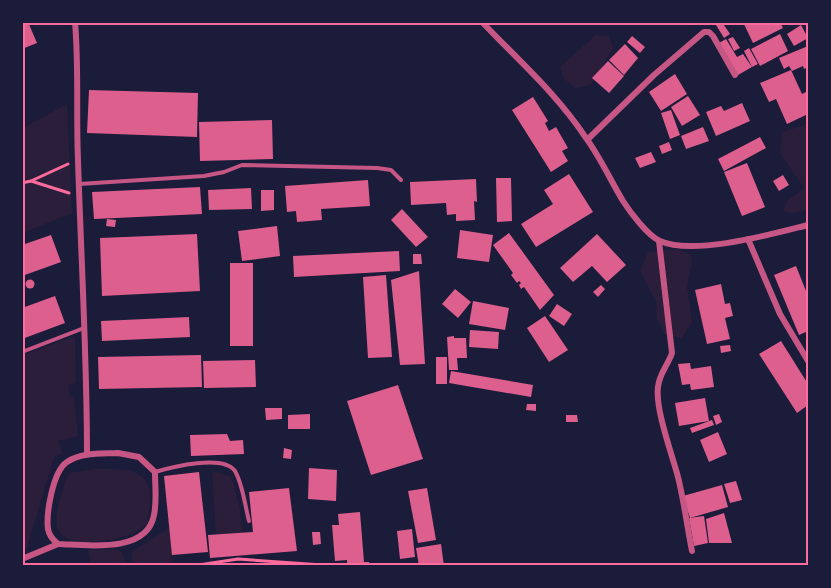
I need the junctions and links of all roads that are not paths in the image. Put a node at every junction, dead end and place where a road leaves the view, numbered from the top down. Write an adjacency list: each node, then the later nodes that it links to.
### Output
1 (75, 22): 6 (street)
2 (482, 22): 4 (street)
3 (735, 75): 4 (street)
4 (588, 139): 9 (street)
5 (401, 180): 6 (lane)
6 (79, 184): 10 (street)
7 (808, 225): 8 (street)
8 (748, 239): 9 (street); 12 (street)
9 (659, 241): 17 (street)
10 (85, 328): 11 (lane); 13 (street)
11 (22, 352)
12 (808, 362)
13 (87, 454): 14 (street); 16 (street)
14 (155, 472): 15 (lane); 16 (street)
15 (249, 521)
16 (58, 544): 18 (street)
17 (692, 551)
18 (22, 559)

